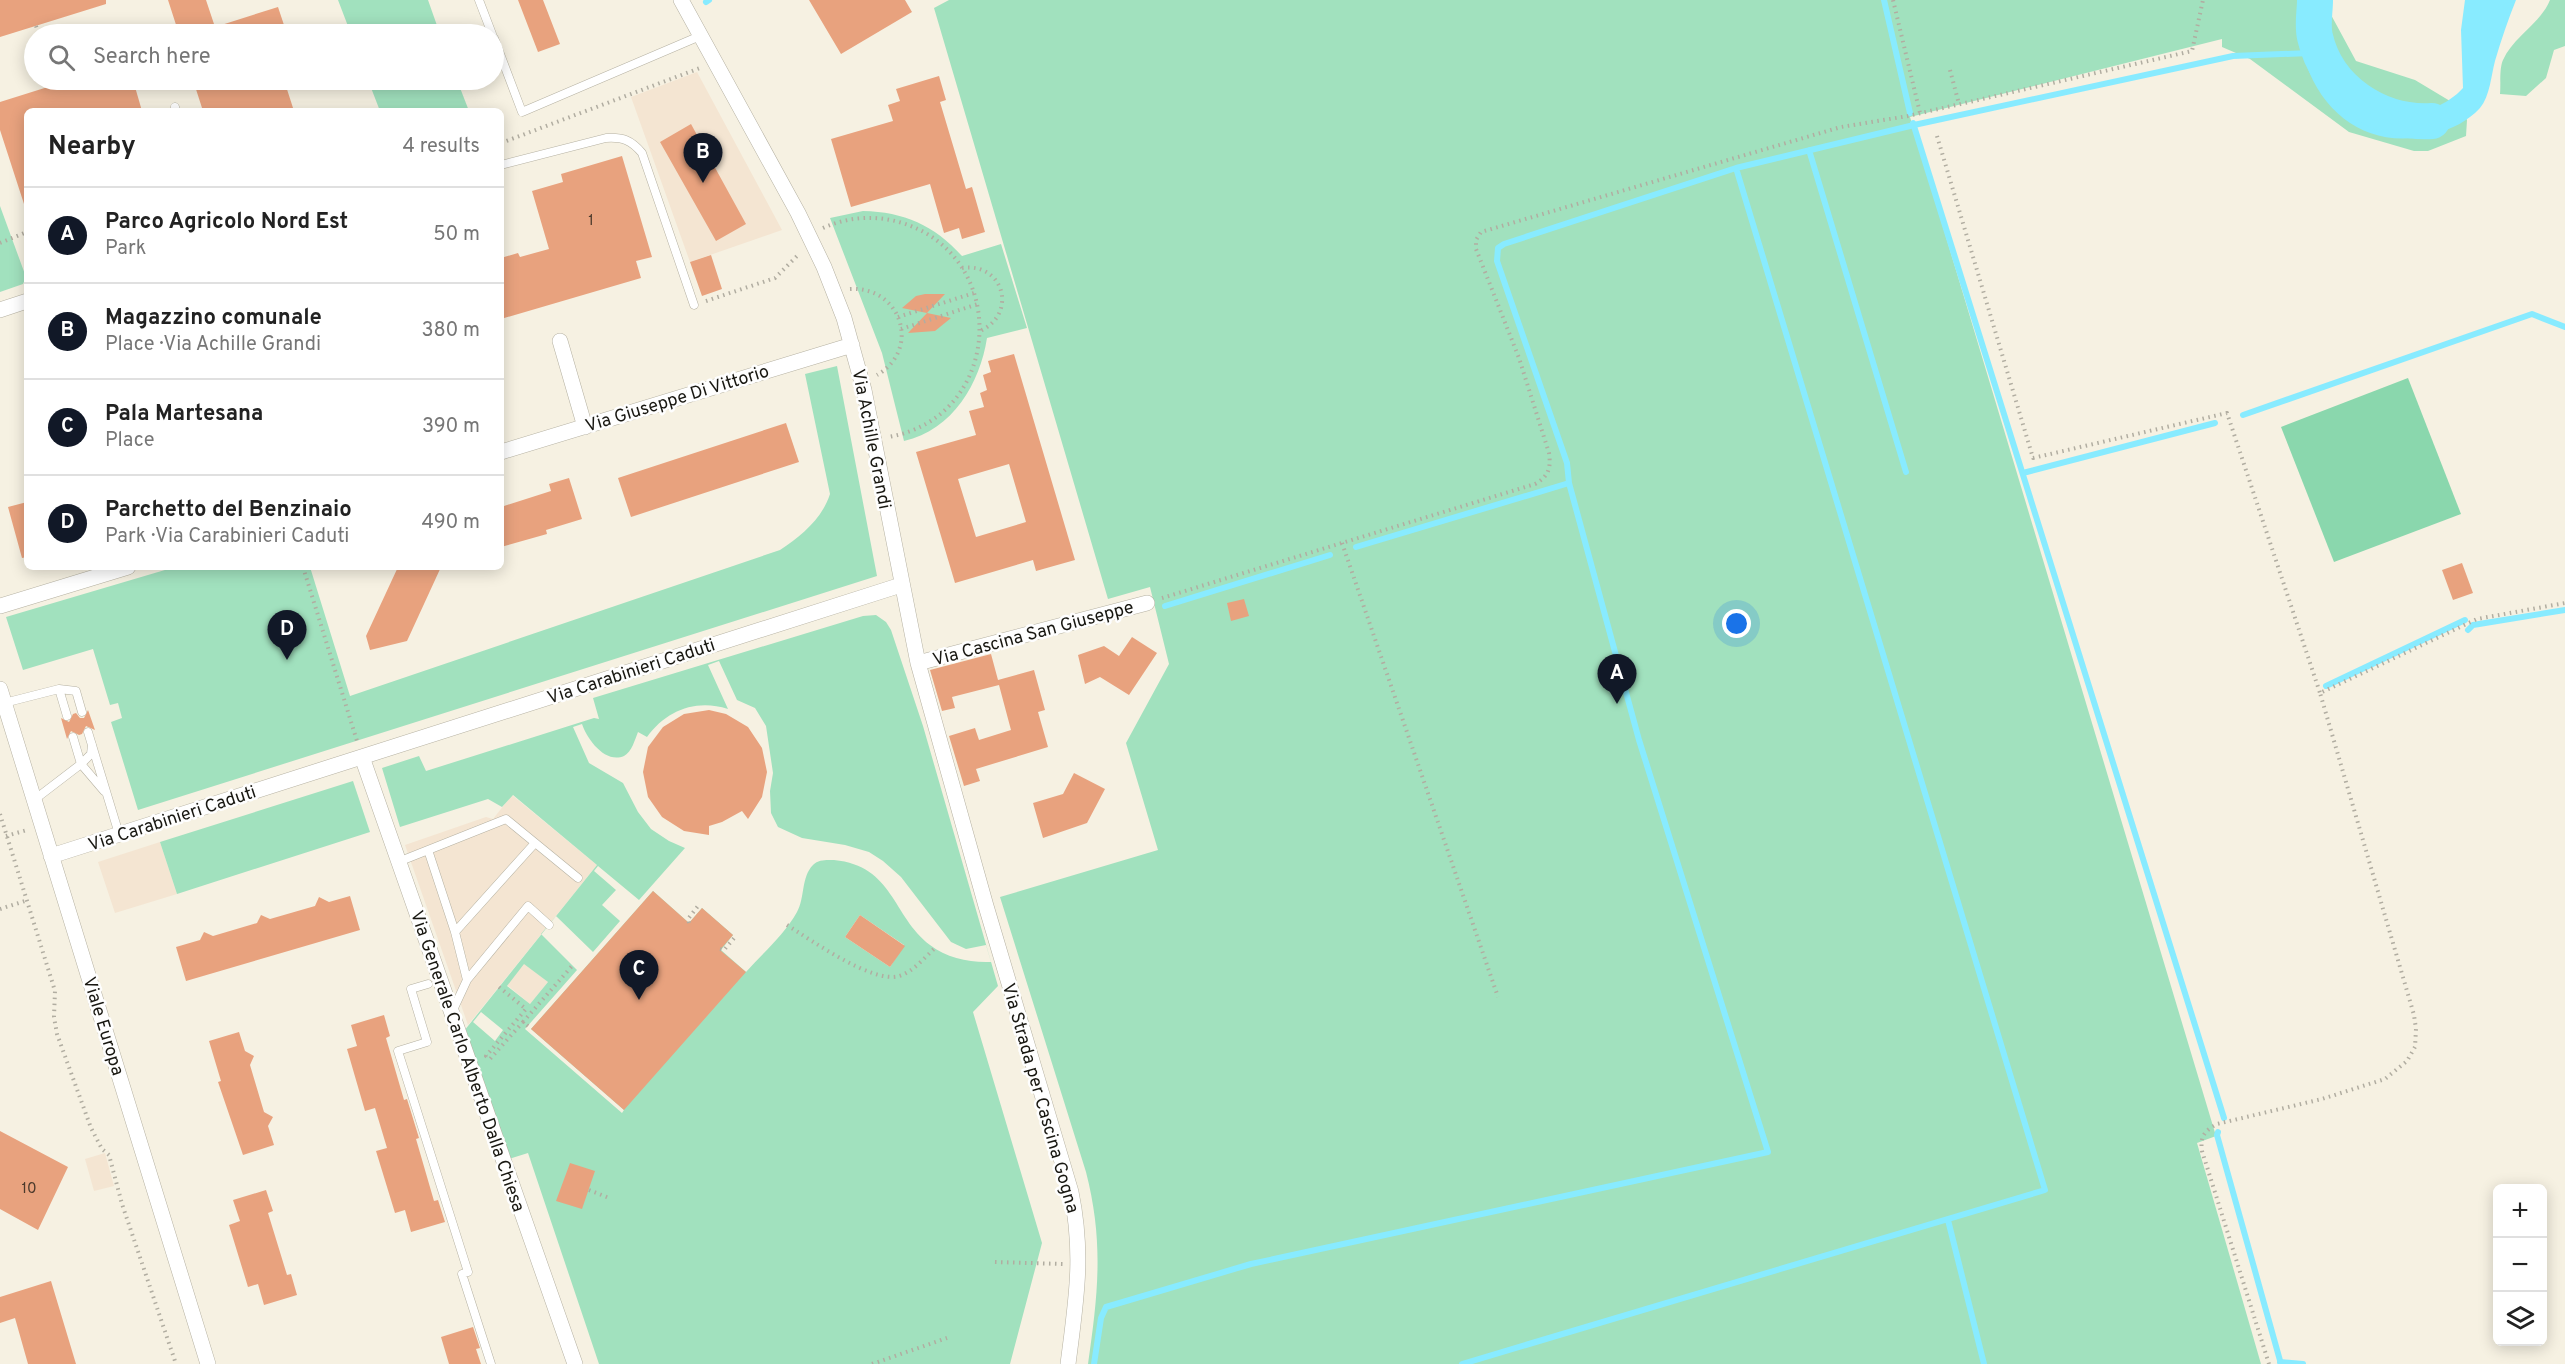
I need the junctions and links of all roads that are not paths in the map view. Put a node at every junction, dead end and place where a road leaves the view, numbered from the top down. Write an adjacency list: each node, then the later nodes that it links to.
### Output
1 (479, 0): 3 (lane)
2 (681, 0): 4 (street, Via Achille Grandi)
3 (488, 24)
4 (700, 36): 5 (lane); 11 (street, Via Achille Grandi)
5 (504, 65)
6 (504, 164): 8 (lane)
7 (24, 302): 9 (street)
8 (694, 305)
9 (0, 310)
10 (560, 341): 12 (street)
11 (852, 345): 12 (street, Via Giuseppe Di Vittorio); 15 (street, Via Achille Grandi)
12 (585, 427): 13 (street, Via Giuseppe Di Vittorio)
13 (504, 451)
14 (118, 570): 17 (street)
15 (901, 585): 18 (street, Via Achille Grandi); 26 (street, Via Carabinieri Caduti)
16 (1147, 603): 18 (street, Via Cascina San Giuseppe)
17 (0, 606)
18 (918, 663): 36 (street, Via Achille Grandi)
19 (59, 688): 20 (lane); 21 (lane); 22 (lane)
20 (2, 696): 29 (street, Viale Europa)
21 (82, 712)
22 (67, 716)
23 (88, 732): 25 (lane)
24 (73, 737): 27 (lane)
25 (92, 745): 27 (lane); 28 (lane)
26 (362, 757): 30 (street, Via Carabinieri Caduti); 34 (street, Via Generale Carlo Alberto Dalla Chiesa)
27 (81, 764): 28 (lane); 29 (lane)
28 (107, 794): 30 (lane)
29 (34, 800): 33 (street, Viale Europa)
30 (119, 834): 33 (street, Via Carabinieri Caduti)
31 (535, 843): 32 (lane); 35 (lane); 38 (lane)
32 (428, 850): 34 (lane); 38 (lane)
33 (51, 856): 42 (street, Viale Europa)
34 (398, 862): 41 (street, Via Generale Carlo Alberto Dalla Chiesa)
35 (578, 878)
36 (986, 906): 45 (street, Via Strada per Cascina Gogna)
37 (549, 925): 39 (lane)
38 (455, 932): 39 (lane)
39 (467, 980): 41 (lane)
40 (428, 984): 43 (lane)
41 (452, 1013): 44 (street, Via Generale Carlo Alberto Dalla Chiesa)
42 (208, 1364)
43 (491, 1364)
44 (575, 1364)
45 (1068, 1364)

